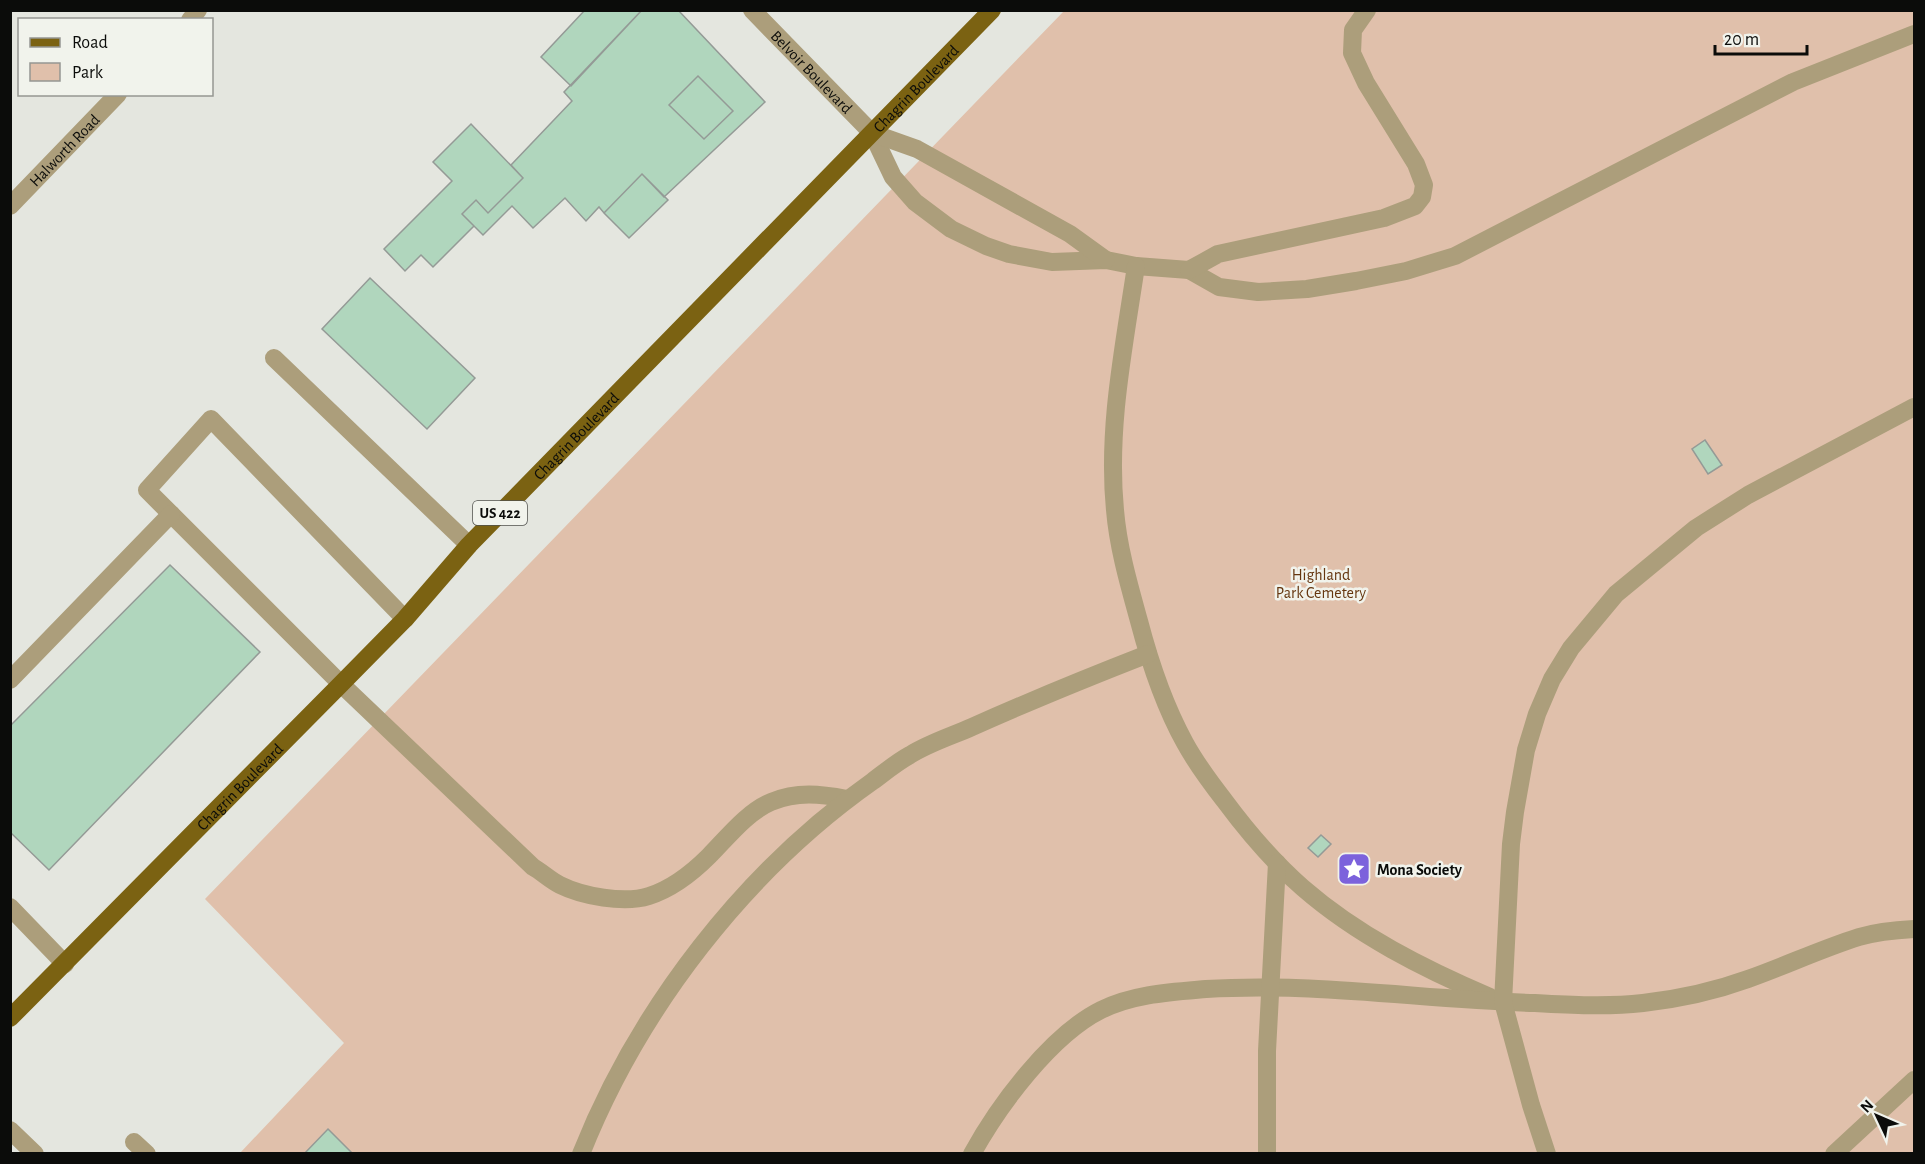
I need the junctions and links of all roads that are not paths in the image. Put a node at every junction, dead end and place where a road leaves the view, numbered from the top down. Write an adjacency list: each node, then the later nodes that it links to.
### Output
1 (752, 10): 6 (street, Belvoir Boulevard)
2 (992, 10): 6 (main road, Chagrin Boulevard / US 422)
3 (1367, 10): 10 (street)
4 (1914, 34): 10 (street)
5 (115, 96): 7 (street, Halworth Road)
6 (872, 133): 8 (street); 8 (street); 14 (main road, Chagrin Boulevard / US 422)
7 (10, 206)
8 (1106, 260): 9 (street)
9 (1136, 266): 10 (street); 16 (street)
10 (1189, 270)
11 (274, 358): 14 (street)
12 (1914, 407): 25 (street)
13 (171, 514): 15 (street); 17 (street); 18 (street)
14 (469, 544): 15 (main road, Chagrin Boulevard / US 422)
15 (405, 619): 18 (main road, Chagrin Boulevard / US 422)
16 (1148, 654): 19 (street); 20 (street)
17 (10, 680)
18 (341, 684): 19 (street); 23 (main road, Chagrin Boulevard / US 422)
19 (847, 799): 30 (street)
20 (1277, 863): 24 (street); 25 (street)
21 (10, 907): 23 (street)
22 (1914, 929): 25 (street)
23 (65, 964): 26 (main road, Chagrin Boulevard / US 422)
24 (1271, 986): 25 (street); 31 (street); 32 (street)
25 (1503, 1002): 33 (street)
26 (10, 1018)
27 (1914, 1080): 34 (street)
28 (10, 1130): 29 (street)
29 (35, 1154)
30 (581, 1154)
31 (972, 1154)
32 (1267, 1154)
33 (1547, 1154)
34 (1834, 1154)

